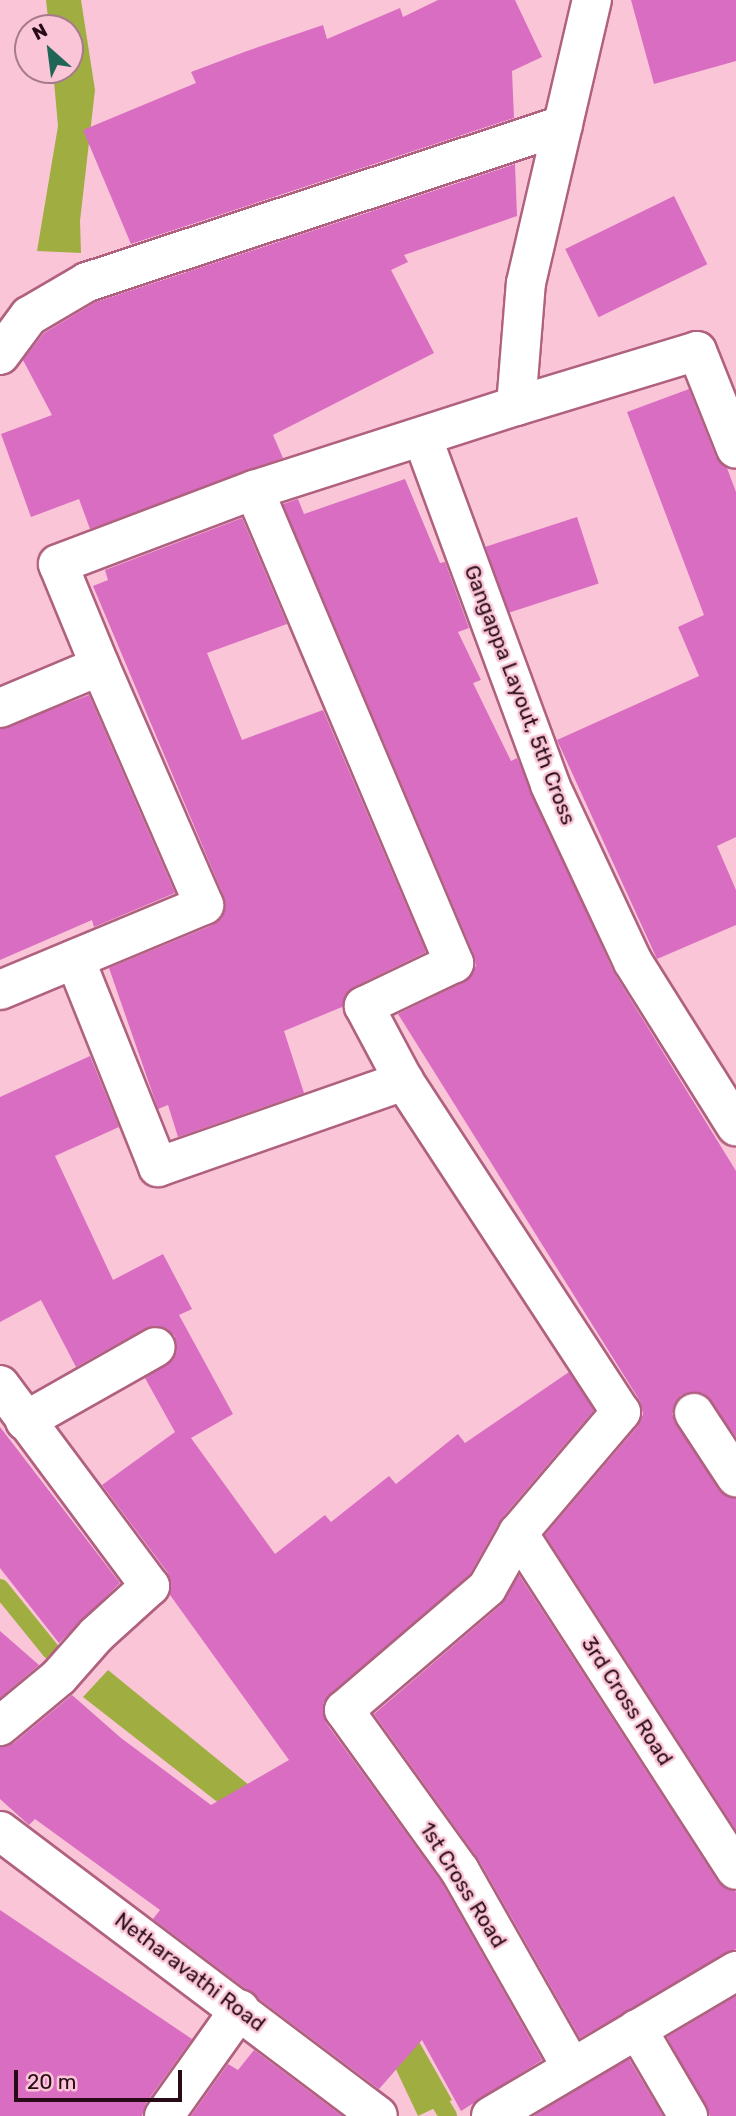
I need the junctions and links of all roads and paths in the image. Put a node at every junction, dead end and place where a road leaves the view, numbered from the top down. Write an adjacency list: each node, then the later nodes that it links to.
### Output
1 (592, 0): 2 (street)
2 (563, 125): 3 (street); 4 (street)
3 (0, 355)
4 (516, 406): 5 (street); 6 (street)
5 (423, 439): 7 (street); 13 (street, Gangappa Layout, 5th Cross)
6 (736, 449)
7 (254, 490): 8 (street); 12 (street)
8 (100, 666): 9 (street); 10 (street)
9 (0, 708)
10 (75, 959): 11 (street); 12 (street)
11 (0, 990)
12 (404, 1081): 19 (street)
13 (736, 1126)
14 (156, 1347): 17 (street)
15 (0, 1385): 17 (street)
16 (694, 1413): 18 (street)
17 (25, 1420): 20 (street)
18 (736, 1477)
19 (518, 1533): 22 (street, 3rd Cross Road); 26 (street, 1st Cross Road)
20 (0, 1726)
21 (0, 1831): 24 (street, Netharavathi Road)
22 (736, 1870)
23 (736, 1970): 25 (street)
24 (240, 2009): 27 (street); 28 (street, Netharavathi Road)
25 (637, 2029): 26 (street); 30 (street)
26 (571, 2066): 29 (street)
27 (164, 2116)
28 (378, 2116)
29 (491, 2116)
30 (688, 2116)

